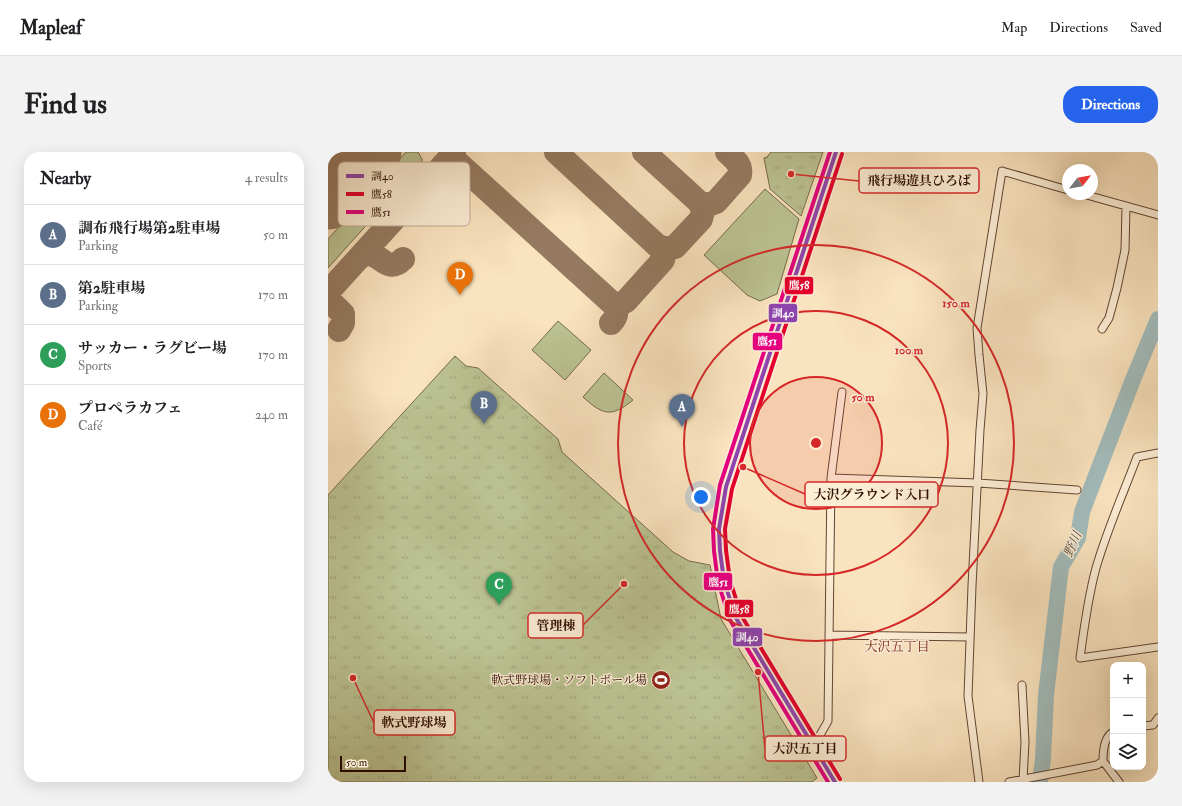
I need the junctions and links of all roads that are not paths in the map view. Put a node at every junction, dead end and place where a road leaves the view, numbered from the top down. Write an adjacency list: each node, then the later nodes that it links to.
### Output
1 (836, 152): 19 (street)
2 (1062, 188): 10 (street)
3 (1098, 198): 4 (street)
4 (1126, 206): 5 (street); 6 (street)
5 (1158, 215)
6 (1102, 329)
7 (842, 392): 9 (street)
8 (1158, 453): 14 (street)
9 (832, 478): 10 (street); 12 (street)
10 (978, 483): 11 (street); 13 (street)
11 (1077, 490)
12 (829, 635): 13 (street); 19 (street)
13 (970, 637): 23 (street)
14 (1158, 647)
15 (1022, 684): 21 (street)
16 (1158, 718): 17 (street)
17 (1155, 725)
18 (1110, 733): 20 (street)
19 (811, 743): 22 (street)
20 (1103, 761): 21 (street); 25 (street)
21 (1023, 780): 24 (street)
22 (835, 782)
23 (979, 782)
24 (1009, 782)
25 (1119, 782)

